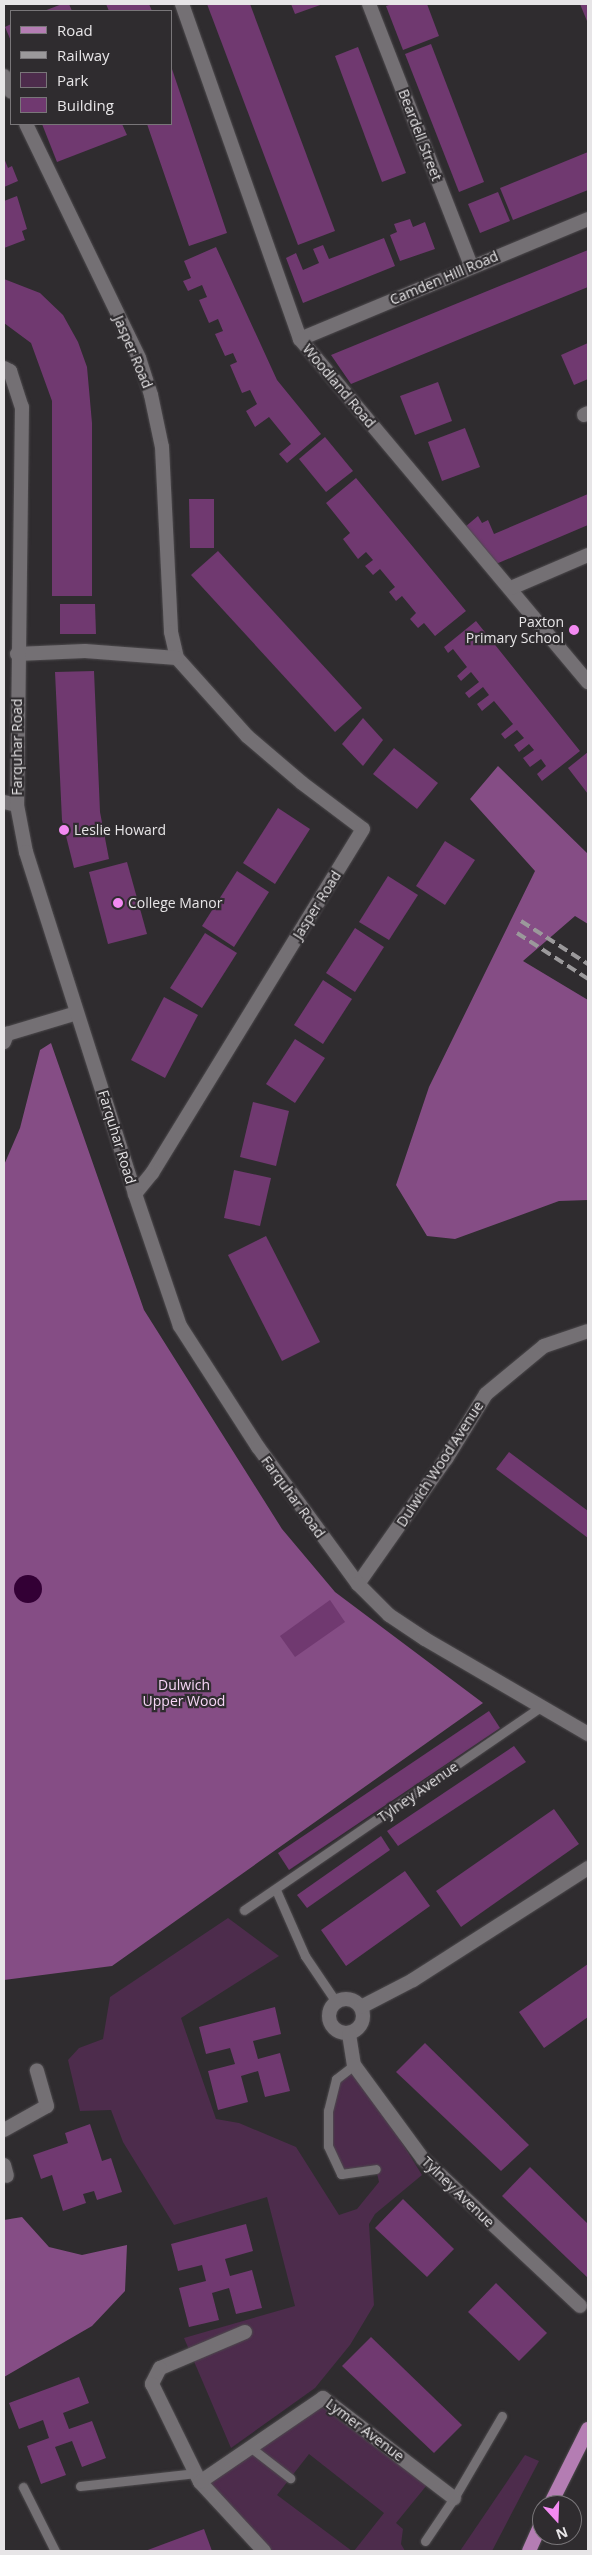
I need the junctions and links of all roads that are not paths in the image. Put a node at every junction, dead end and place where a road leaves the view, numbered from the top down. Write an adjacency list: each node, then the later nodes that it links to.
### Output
1 (182, 4): 8 (street, Woodland Road)
2 (369, 4): 7 (street, Beardell Street)
3 (4, 76): 4 (street)
4 (10, 90)
5 (26, 125): 13 (street, Jasper Road)
6 (588, 219): 7 (street, Camden Hill Road)
7 (471, 266): 8 (street, Camden Hill Road)
8 (300, 339): 11 (street, Woodland Road)
9 (4, 368): 12 (street, Farquhar Road)
10 (588, 555): 11 (street)
11 (511, 588): 14 (street, Woodland Road)
12 (17, 654): 13 (street); 15 (street, Farquhar Road)
13 (178, 658): 18 (street, Jasper Road)
14 (588, 682)
15 (10, 804): 16 (street, Farquhar Road)
16 (77, 1013): 17 (street); 18 (street, Farquhar Road)
17 (4, 1042)
18 (135, 1194): 20 (street, Farquhar Road)
19 (588, 1332): 20 (street, Dulwich Wood Avenue)
20 (358, 1584): 21 (street, Farquhar Road)
21 (542, 1706): 22 (street, Farquhar Road); 24 (lane, Tylney Avenue)
22 (588, 1734)
23 (588, 1868): 27 (street)
24 (276, 1890): 25 (lane, Tylney Avenue); 26 (lane)
25 (244, 1910)
26 (336, 2002): 27 (street); 28 (street)
27 (361, 2007): 28 (street)
28 (349, 2034): 29 (street, Tylney Avenue)
29 (354, 2065): 32 (lane); 33 (street, Tylney Avenue)
30 (38, 2070): 31 (street)
31 (4, 2130)
32 (376, 2169)
33 (580, 2306)
34 (245, 2332): 38 (street)
35 (502, 2416): 43 (lane)
36 (588, 2429): 42 (main road)
37 (250, 2447): 38 (street, Lymer Avenue); 39 (lane); 43 (street, Lymer Avenue)
38 (198, 2478): 40 (lane); 46 (street)
39 (290, 2478)
40 (80, 2486)
41 (23, 2487): 45 (lane)
42 (555, 2495)
43 (454, 2498): 44 (lane)
44 (425, 2541)
45 (55, 2551)
46 (264, 2551)

